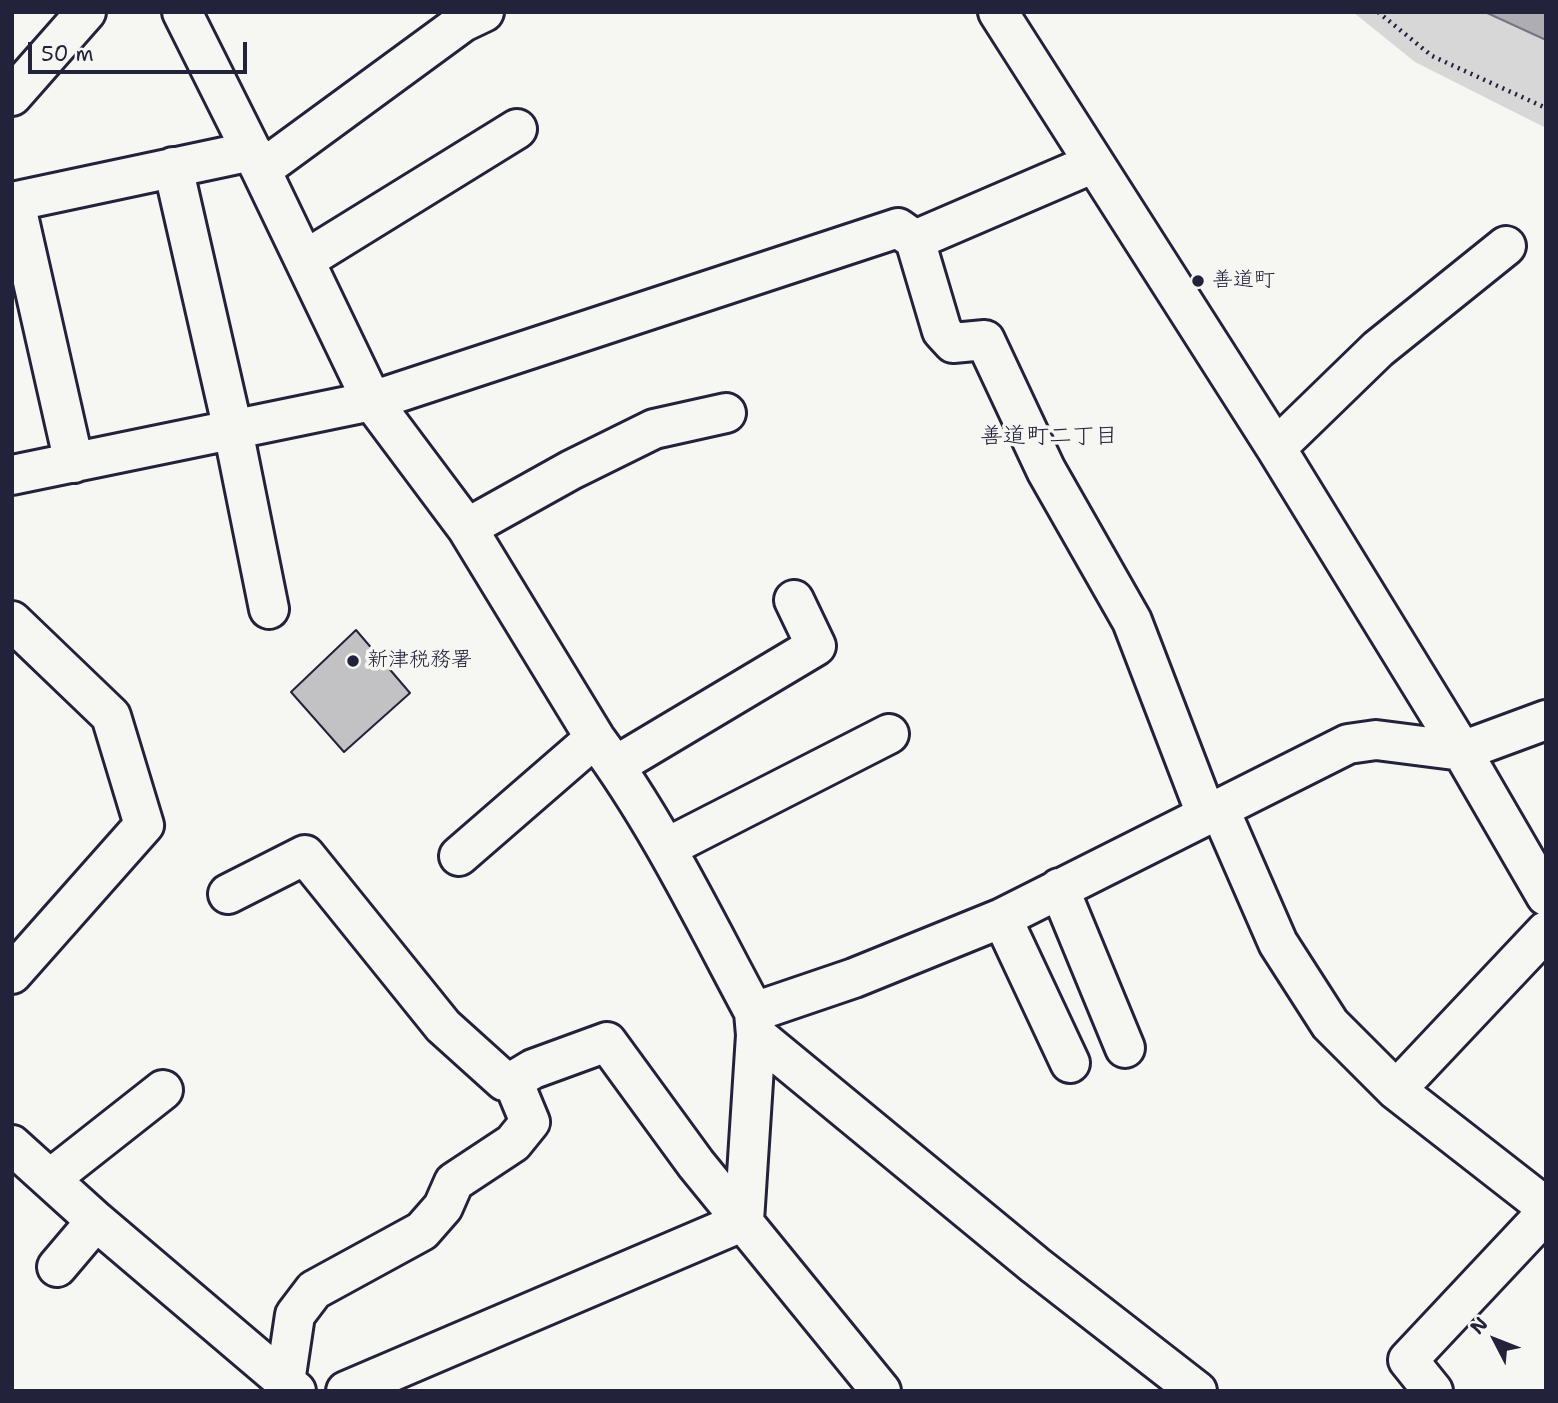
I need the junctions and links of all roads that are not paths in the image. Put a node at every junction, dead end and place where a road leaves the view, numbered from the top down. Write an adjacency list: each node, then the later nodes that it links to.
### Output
1 (86, 12): 5 (street)
2 (182, 12): 7 (street)
3 (484, 12): 7 (street)
4 (998, 12): 8 (street)
5 (12, 96)
6 (517, 129): 13 (street)
7 (256, 160): 9 (street); 13 (street)
8 (1094, 163): 11 (street); 18 (street)
9 (173, 167): 10 (street); 17 (street)
10 (14, 202): 14 (street)
11 (915, 240): 15 (street); 29 (street)
12 (1506, 246): 18 (street)
13 (305, 260): 15 (street)
14 (21, 269): 19 (street)
15 (372, 401): 17 (street); 21 (street)
16 (726, 413): 21 (street)
17 (233, 430): 19 (street); 23 (street)
18 (1276, 448): 27 (street)
19 (74, 463): 20 (street)
20 (12, 475)
21 (467, 528): 28 (street)
22 (794, 600): 28 (street)
23 (269, 609)
24 (12, 621): 37 (street)
25 (1546, 720): 27 (street)
26 (890, 734): 30 (street)
27 (1462, 751): 29 (street); 32 (street)
28 (605, 752): 30 (street); 31 (street)
29 (1213, 812): 33 (street); 43 (street)
30 (666, 848): 38 (street)
31 (459, 856)
32 (1542, 882)
33 (1059, 888): 35 (street); 39 (street)
34 (228, 894): 41 (street)
35 (1002, 918): 38 (street); 40 (street)
36 (1546, 931): 43 (street)
37 (12, 974)
38 (755, 1024): 49 (street); 54 (street)
39 (1125, 1048)
40 (1070, 1063)
41 (513, 1081): 49 (street); 51 (street)
42 (163, 1090): 45 (street)
43 (1396, 1090): 46 (street)
44 (12, 1145): 45 (street)
45 (50, 1179): 48 (street)
46 (1546, 1208)
47 (1546, 1213): 55 (street)
48 (96, 1221): 50 (street); 51 (street)
49 (744, 1221): 52 (street); 53 (street)
50 (57, 1267)
51 (290, 1386)
52 (346, 1391)
53 (881, 1391)
54 (1197, 1391)
55 (1433, 1391)

